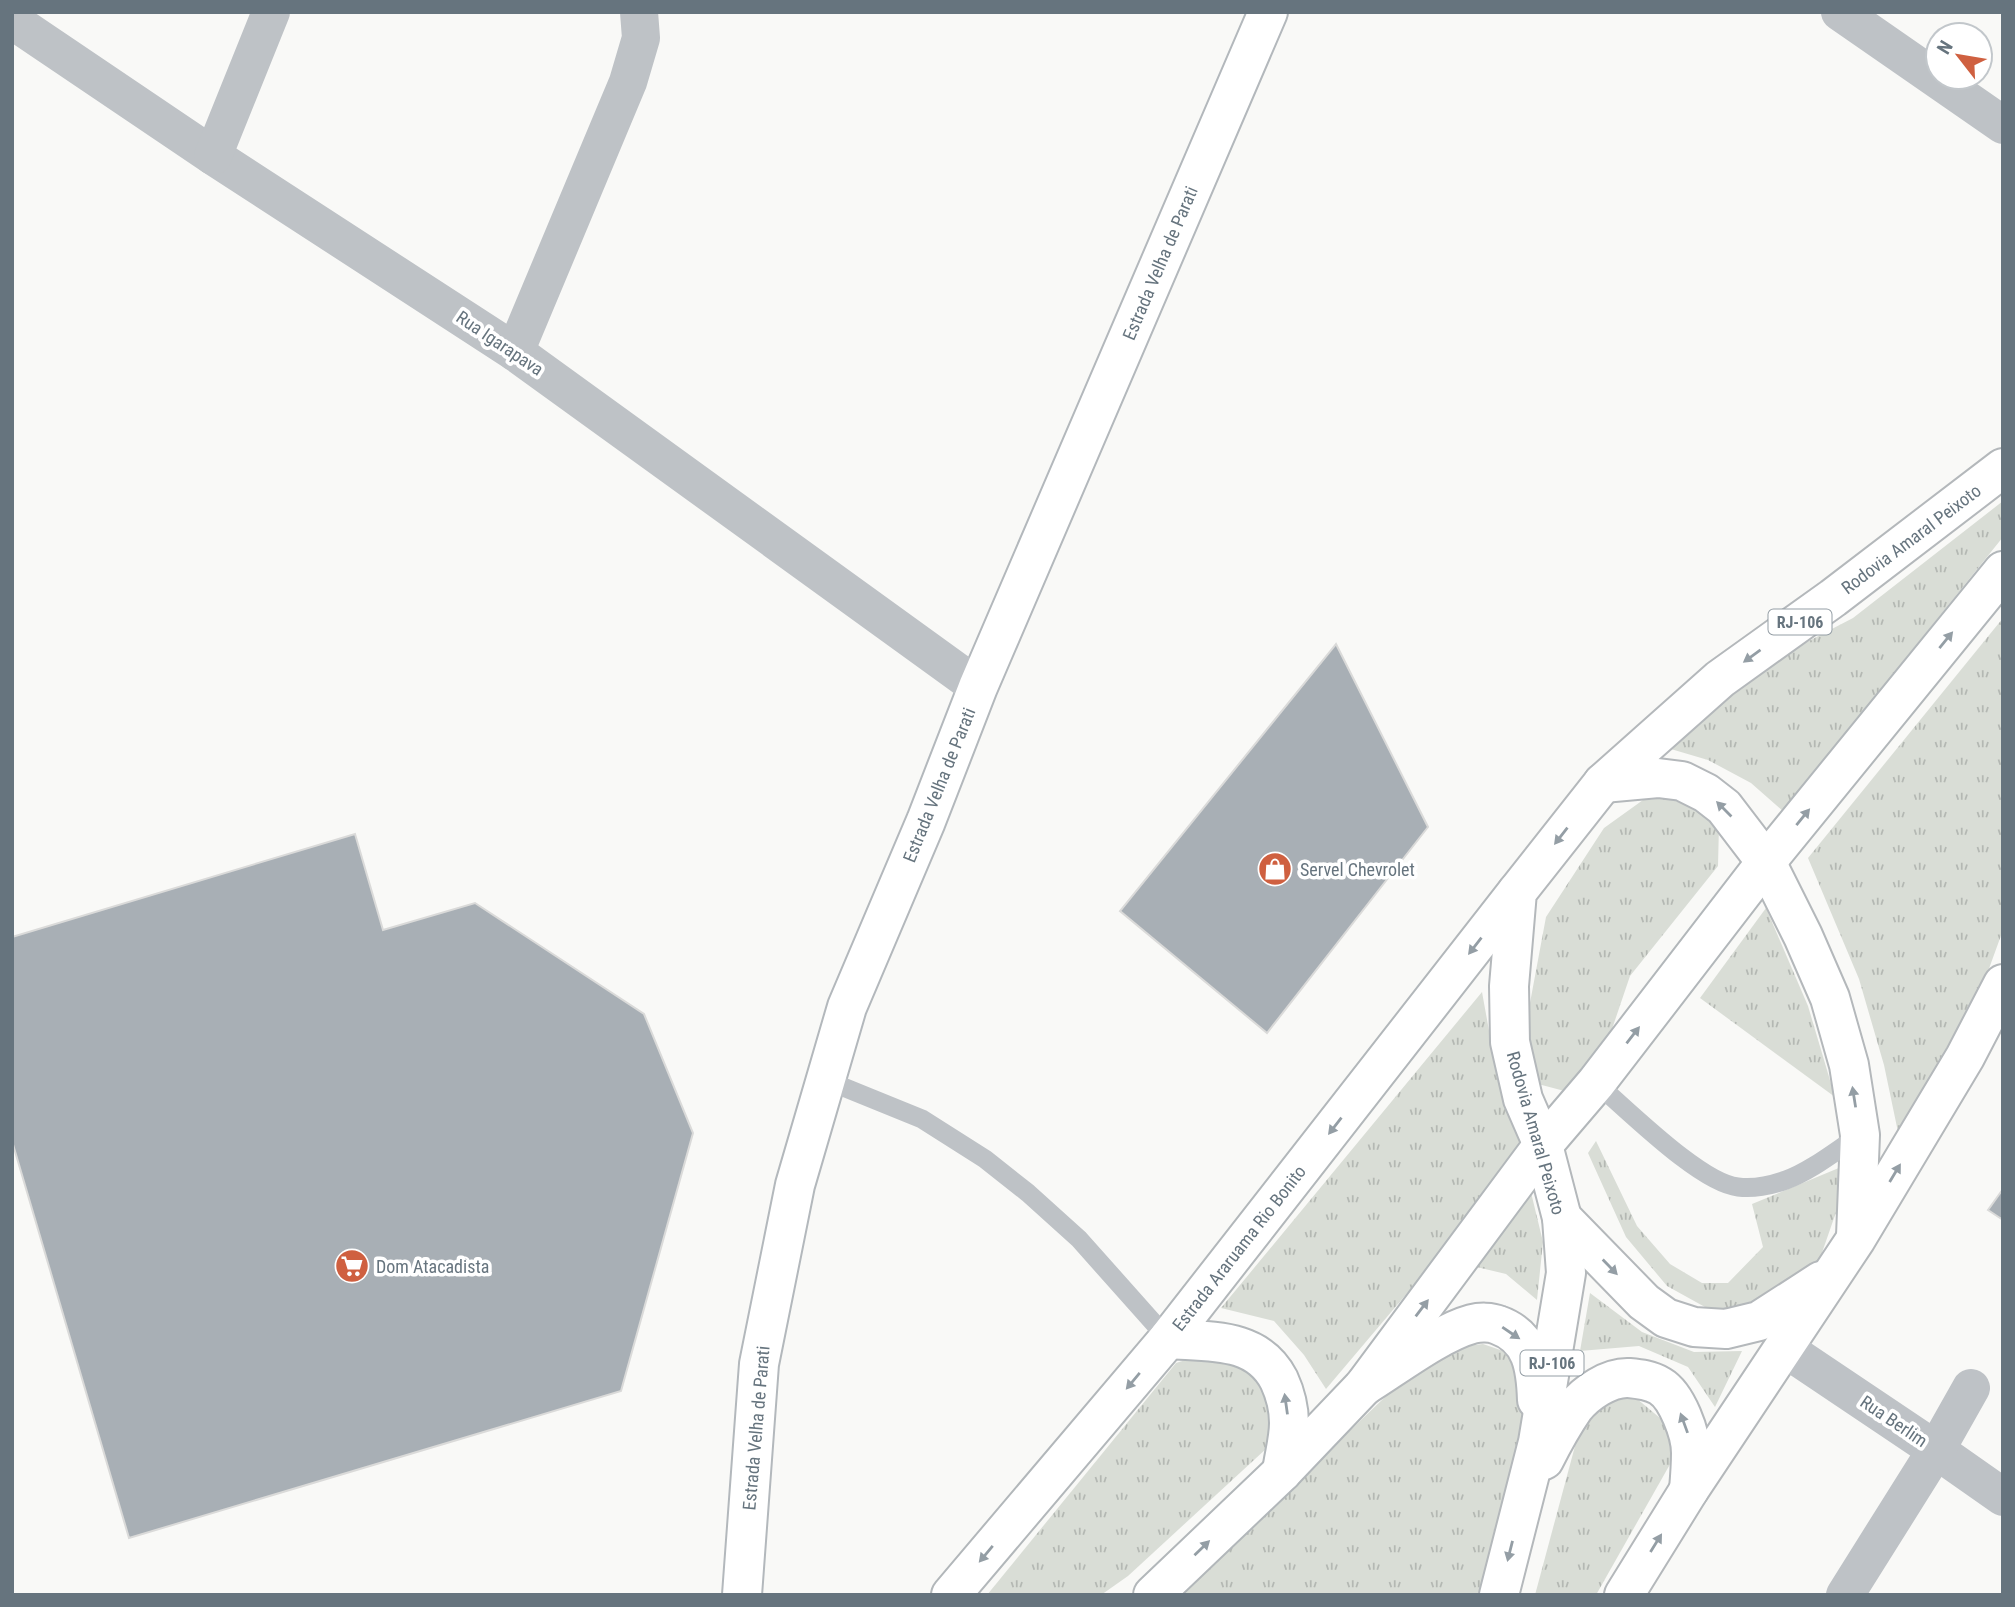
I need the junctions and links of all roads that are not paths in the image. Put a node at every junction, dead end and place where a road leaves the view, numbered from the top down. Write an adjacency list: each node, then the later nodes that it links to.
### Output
1 (271, 12): 7 (street)
2 (639, 12): 8 (street)
3 (1268, 12): 11 (main road, Estrada Velha de Parati)
4 (1840, 12): 6 (street)
5 (12, 15): 7 (street, Rua Igarapava)
6 (2003, 125)
7 (213, 156): 8 (street, Rua Igarapava)
8 (515, 352): 11 (street, Rua Igarapava)
9 (2003, 468): 12 (main road, Rodovia Amaral Peixoto / RJ-106, one-way to 12)
10 (2003, 571): 13 (main road, one-way to 10)
11 (978, 687): 16 (main road, Estrada Velha de Parati)
12 (1604, 783): 13 (main road, one-way to 12); 14 (main road, Rodovia Amaral Peixoto / RJ-106, one-way to 14)
13 (1766, 862): 17 (main road, one-way to 13); 18 (main road, one-way to 13)
14 (1517, 892): 19 (main road, Rodovia Amaral Peixoto / RJ-106); 23 (main road, Estrada Araruama Rio Bonito, one-way to 23)
15 (2003, 984): 21 (main road, one-way to 15)
16 (826, 1080): 23 (lane); 33 (main road, Estrada Velha de Parati)
17 (1596, 1083): 18 (lane); 19 (main road)
18 (1860, 1135): 21 (main road)
19 (1543, 1145): 20 (main road, Rodovia Amaral Peixoto / RJ-106); 25 (main road, one-way to 19)
20 (1562, 1218): 22 (main road, one-way to 22); 27 (main road, Rodovia Amaral Peixoto / RJ-106)
21 (1856, 1239): 22 (main road)
22 (1835, 1273): 24 (main road)
23 (1168, 1339): 29 (main road, one-way to 23); 34 (main road, Estrada Araruama Rio Bonito, one-way to 34)
24 (1784, 1348): 28 (street, Rua Berlim); 30 (main road)
25 (1364, 1386): 27 (main road, one-way to 27); 29 (main road)
26 (1971, 1388): 28 (street)
27 (1538, 1441): 32 (main road, Rodovia Amaral Peixoto / RJ-106)
28 (1936, 1450): 31 (street, Rua Berlim); 38 (street)
29 (1282, 1472): 35 (main road, one-way to 29)
30 (1689, 1490): 32 (main road, one-way to 32); 37 (main road, one-way to 30)
31 (2003, 1497)
32 (1522, 1506): 36 (main road, Rodovia Amaral Peixoto / RJ-106, one-way to 36)
33 (742, 1595)
34 (951, 1595)
35 (1153, 1595)
36 (1499, 1595)
37 (1624, 1595)
38 (1845, 1595)

